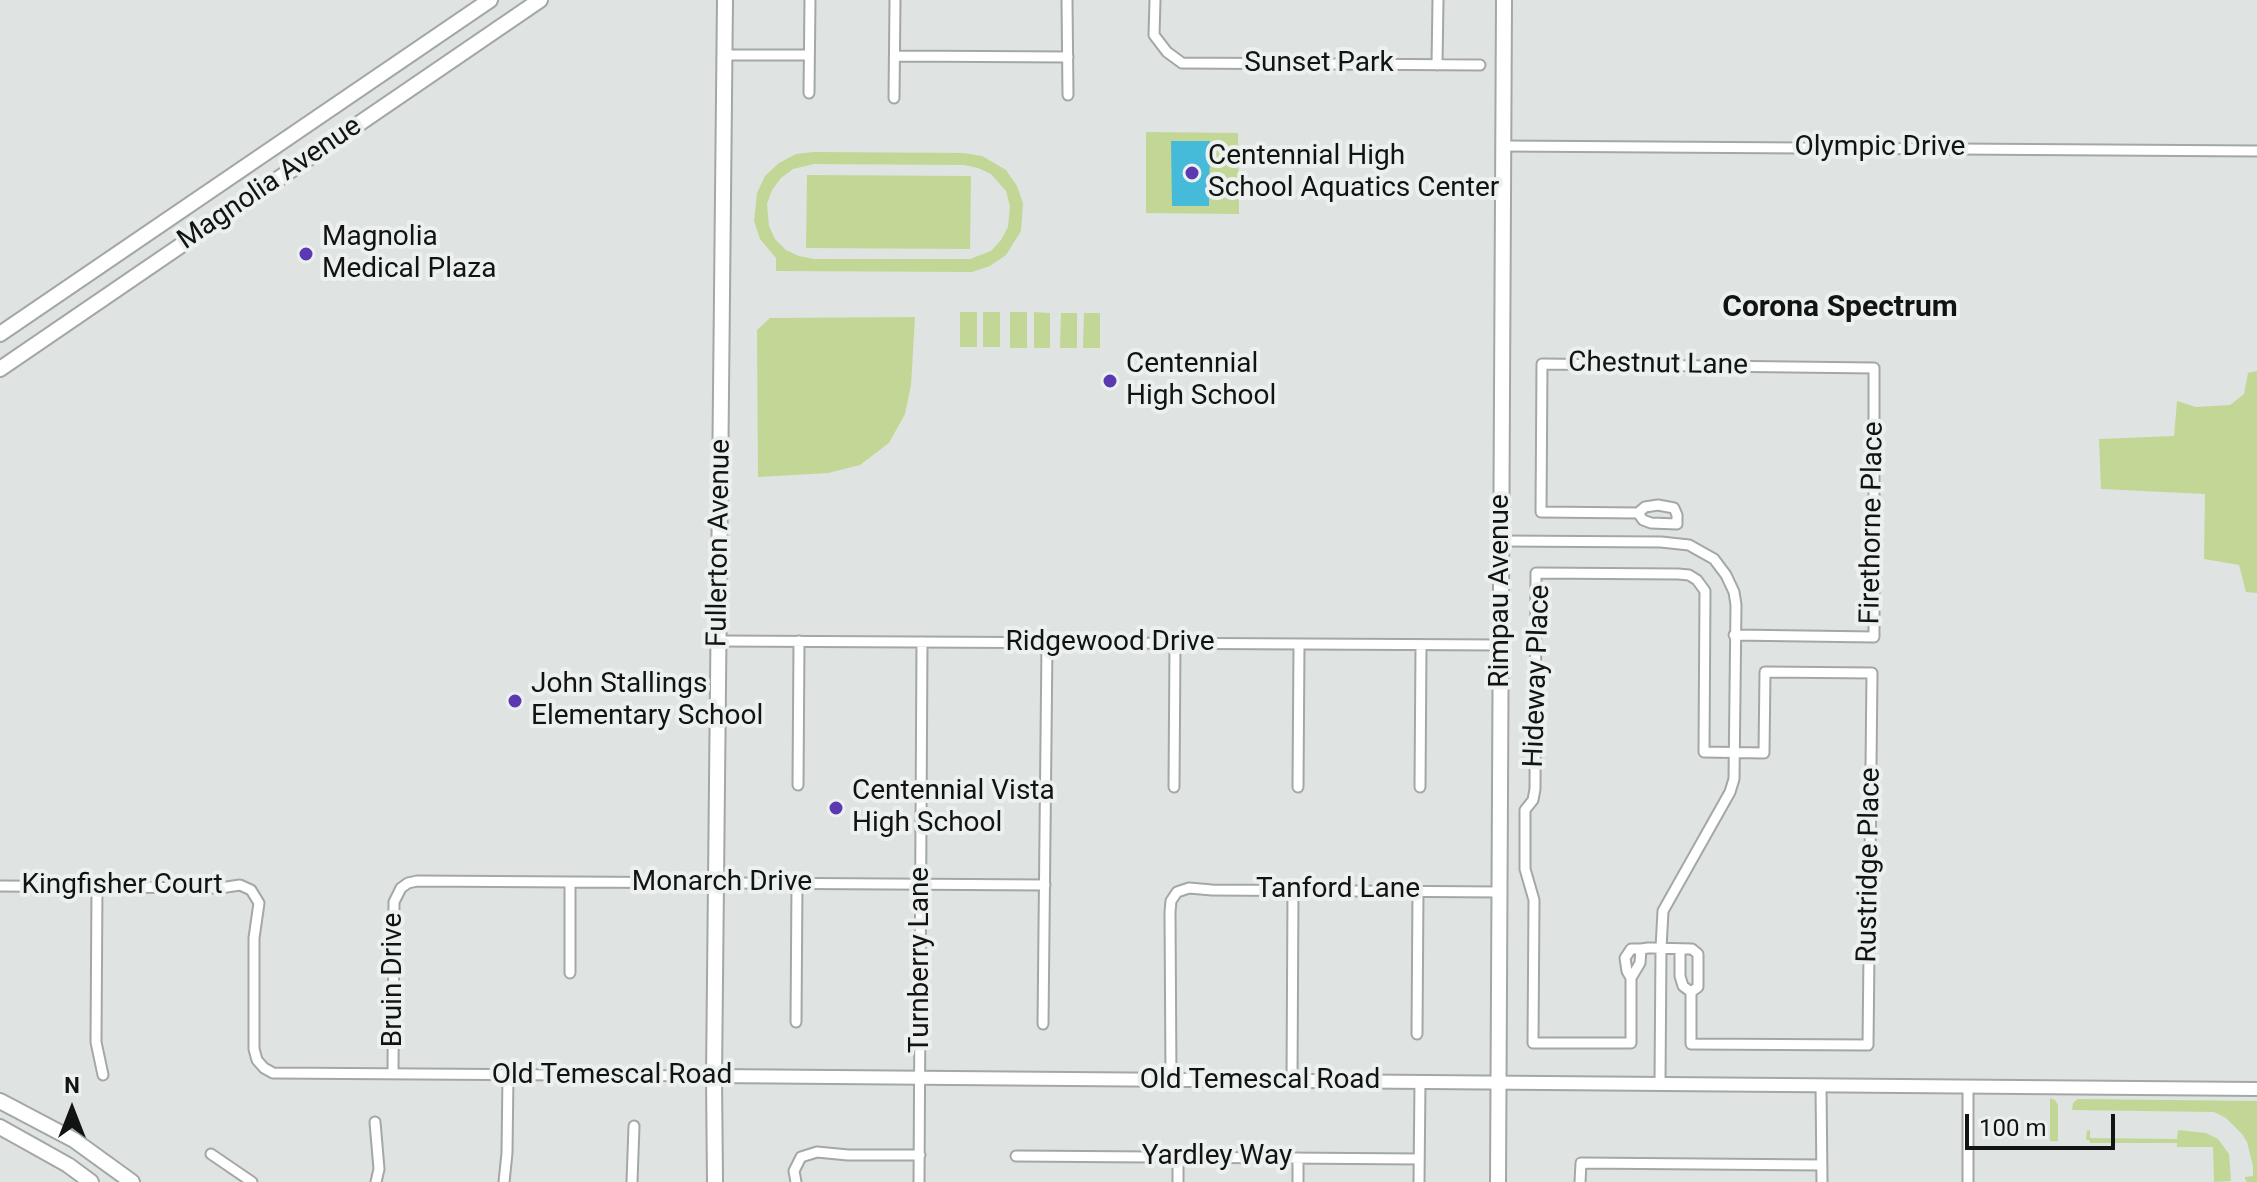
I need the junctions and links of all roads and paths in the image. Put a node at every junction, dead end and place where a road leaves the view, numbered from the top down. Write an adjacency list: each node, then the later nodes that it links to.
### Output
1 (490, 0): 21 (main road, Magnolia Avenue)
2 (540, 0): 22 (main road, Magnolia Avenue)
3 (725, 0): 10 (main road, Fullerton Avenue)
4 (810, 0): 11 (street)
5 (895, 0): 12 (street)
6 (1067, 0): 13 (street)
7 (1155, 0): 14 (street, Sunset Park)
8 (1438, 0): 14 (street)
9 (1504, 0): 19 (main road, Rimpau Avenue)
10 (725, 55): 11 (street); 31 (main road, Fullerton Avenue)
11 (809, 55): 16 (street)
12 (895, 56): 13 (street); 18 (street)
13 (1068, 57): 17 (street)
14 (1437, 65): 15 (street, Sunset Park)
15 (1480, 65)
16 (809, 93)
17 (1068, 95)
18 (894, 98)
19 (1503, 146): 20 (street, Olympic Drive); 28 (main road, Rimpau Avenue)
20 (2257, 151)
21 (218, 185): 22 (main road); 23 (main road, Magnolia Avenue)
22 (235, 208): 25 (main road, Magnolia Avenue)
23 (0, 334)
24 (1874, 368): 26 (street, Chestnut Lane); 30 (street, Firethorne Place)
25 (0, 369)
26 (1638, 513): 27 (street, Chestnut Lane); 27 (street, Chestnut Lane)
27 (1677, 524): 29 (street)
28 (1501, 541): 29 (street); 37 (main road, Rimpau Avenue)
29 (1675, 543): 30 (street)
30 (1734, 635): 39 (street)
31 (719, 641): 32 (street, Ridgewood Drive); 45 (main road, Fullerton Avenue)
32 (799, 641): 33 (street, Ridgewood Drive); 40 (street)
33 (922, 642): 34 (street, Ridgewood Drive); 47 (street, Turnberry Lane)
34 (1047, 643): 35 (street, Ridgewood Drive); 48 (street)
35 (1175, 644): 36 (street, Ridgewood Drive); 41 (street)
36 (1299, 645): 38 (street, Ridgewood Drive); 42 (street)
37 (1501, 645): 38 (street, Ridgewood Drive); 54 (main road, Rimpau Avenue)
38 (1421, 646): 43 (street)
39 (1734, 753): 55 (street); 59 (street, Hideway Place); 60 (street, Rustridge Place)
40 (798, 785)
41 (1174, 787)
42 (1298, 787)
43 (1420, 787)
44 (570, 883): 45 (street, Monarch Drive); 51 (street, Monarch Drive); 58 (street)
45 (718, 883): 46 (street, Monarch Drive); 68 (main road, Fullerton Avenue)
46 (797, 883): 47 (street, Monarch Drive); 61 (street)
47 (921, 884): 48 (street, Monarch Drive); 69 (street, Turnberry Lane)
48 (1045, 885): 62 (street)
49 (0, 886): 50 (street, Kingfisher Court)
50 (97, 887): 64 (street, Kingfisher Court); 66 (street)
51 (401, 888): 65 (street, Bruin Drive)
52 (1293, 890): 53 (street, Tanford Lane); 70 (street, Tanford Lane); 71 (street)
53 (1418, 890): 54 (street, Tanford Lane); 63 (street)
54 (1500, 892): 73 (main road, Rimpau Avenue)
55 (1661, 948): 56 (street); 57 (street); 74 (street)
56 (1641, 949): 59 (street); 59 (street)
57 (1680, 949): 60 (street, Rustridge Place); 60 (street, Rustridge Place)
58 (570, 973)
59 (1631, 978)
60 (1691, 992)
61 (796, 1022)
62 (1043, 1024)
63 (1417, 1034)
64 (264, 1068): 65 (street, Old Temescal Road)
65 (393, 1074): 67 (street, Old Temescal Road)
66 (103, 1075)
67 (508, 1075): 68 (street, Old Temescal Road); 93 (street)
68 (714, 1076): 69 (street, Old Temescal Road); 95 (main road, Fullerton Avenue)
69 (920, 1079): 70 (street, Old Temescal Road); 83 (street, Turnberry Lane)
70 (1171, 1080): 71 (street, Old Temescal Road)
71 (1292, 1081): 72 (street, Old Temescal Road)
72 (1420, 1081): 73 (street, Old Temescal Road); 87 (street)
73 (1499, 1082): 74 (street, Old Temescal Road); 101 (main road, Rimpau Avenue)
74 (1660, 1083): 75 (street, Old Temescal Road)
75 (1821, 1086): 76 (street, Old Temescal Road); 88 (street)
76 (1968, 1086): 77 (street, Old Temescal Road); 104 (street)
77 (2257, 1089)
78 (0, 1101): 90 (main road)
79 (375, 1122): 92 (street)
80 (634, 1126): 94 (street)
81 (0, 1127): 89 (main road)
82 (211, 1154): 91 (street)
83 (920, 1155): 96 (street); 97 (street, Turnberry Lane)
84 (1016, 1156): 85 (street, Yardley Way)
85 (1178, 1157): 86 (street, Yardley Way); 98 (street)
86 (1298, 1158): 87 (street, Yardley Way); 99 (street)
87 (1419, 1159): 100 (street)
88 (1822, 1165): 102 (street); 103 (street)
89 (91, 1182)
90 (132, 1182)
91 (252, 1182)
92 (376, 1182)
93 (504, 1182)
94 (632, 1182)
95 (715, 1182)
96 (796, 1182)
97 (919, 1182)
98 (1178, 1182)
99 (1298, 1182)
100 (1419, 1182)
101 (1498, 1182)
102 (1580, 1182)
103 (1822, 1182)
104 (1968, 1182)

